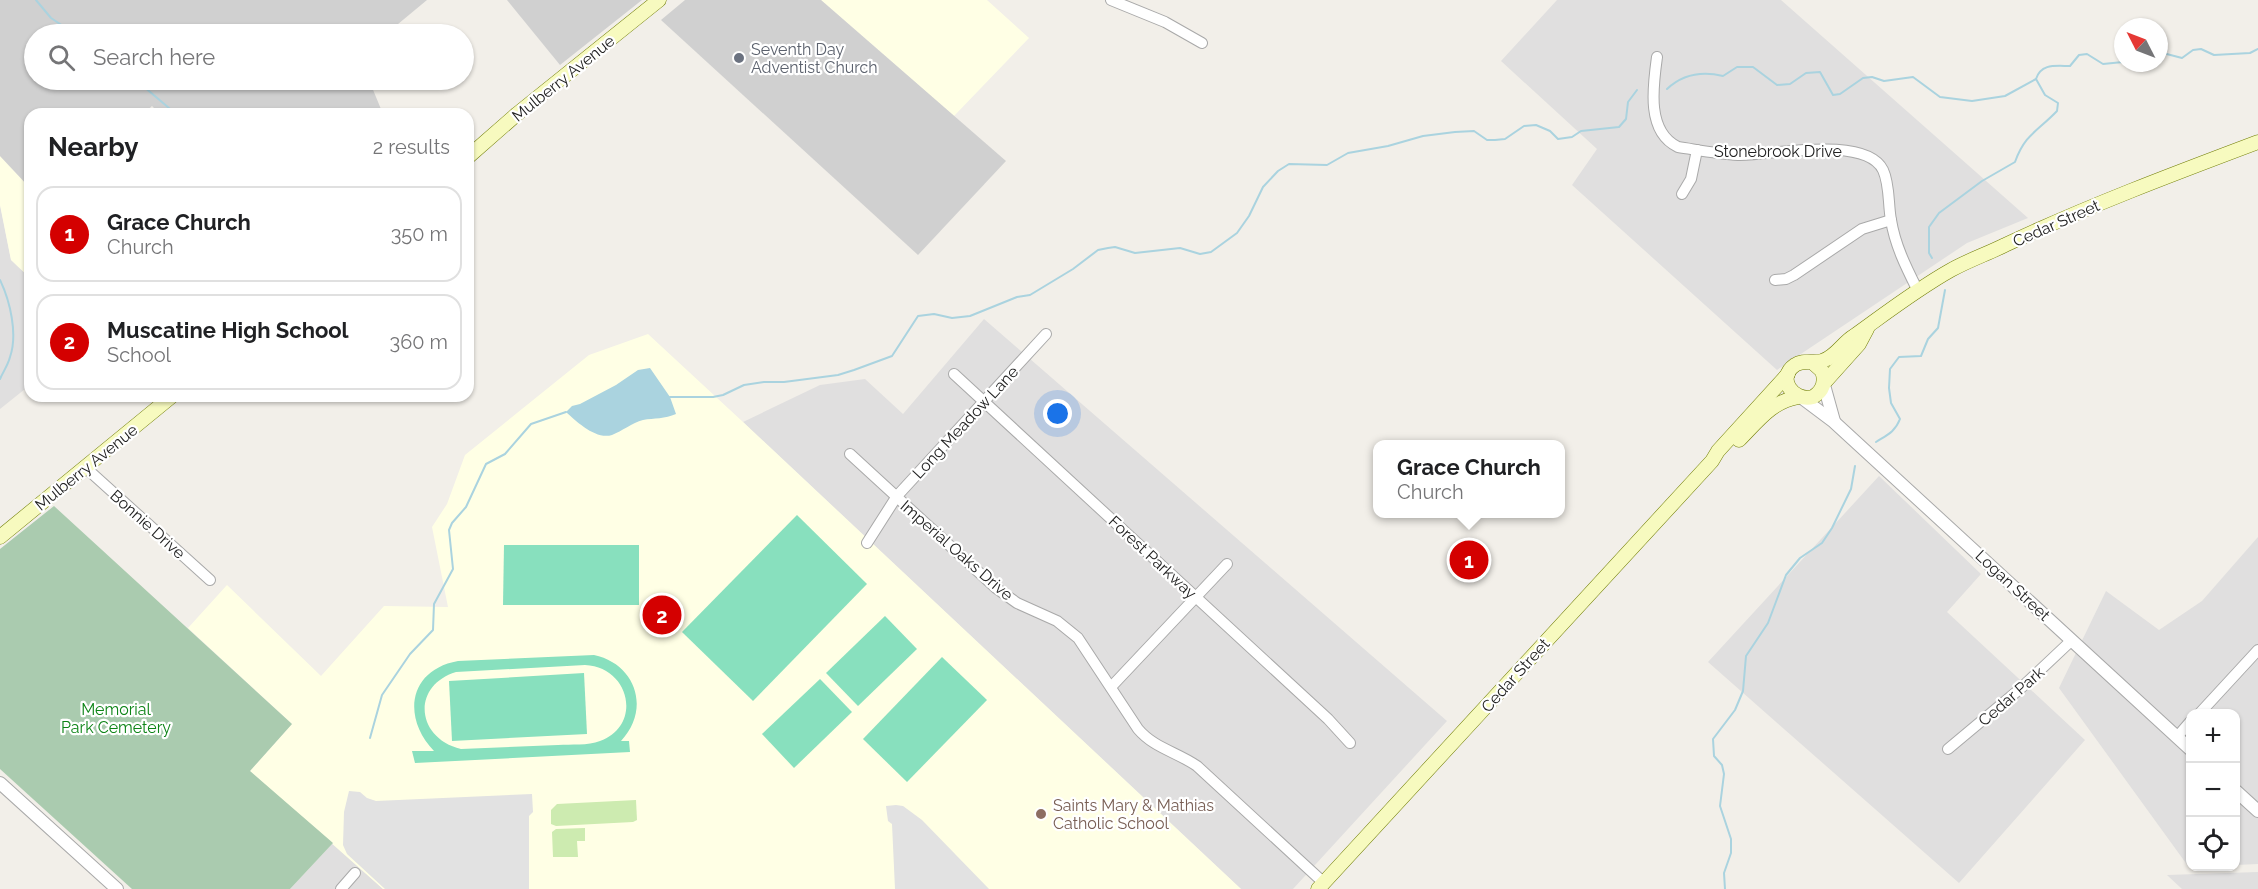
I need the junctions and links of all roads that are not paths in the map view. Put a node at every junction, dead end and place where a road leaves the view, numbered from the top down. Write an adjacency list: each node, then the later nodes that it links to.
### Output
1 (659, 0): 7 (main road, Mulberry Avenue)
2 (1111, 0): 3 (street)
3 (1202, 43)
4 (1657, 57): 6 (street, Stonebrook Drive)
5 (2258, 142): 11 (main road, Cedar Street)
6 (1697, 150): 8 (street); 9 (street, Stonebrook Drive)
7 (474, 152)
8 (1682, 194)
9 (1891, 220): 10 (street); 11 (street, Stonebrook Drive)
10 (1775, 279)
11 (1917, 289): 12 (main road, Cedar Street)
12 (1867, 329): 14 (main road, Cedar Street); 17 (main road, Cedar Street)
13 (1046, 334): 20 (street, Long Meadow Lane)
14 (1813, 363): 16 (main road); 17 (main road)
15 (954, 374): 20 (street, Forest Parkway)
16 (1788, 374): 18 (main road); 23 (main road, Cedar Street)
17 (1824, 384): 18 (main road); 21 (street)
18 (1800, 398): 21 (street, Logan Street); 23 (main road, Cedar Street)
19 (165, 402): 24 (main road, Mulberry Avenue)
20 (985, 402): 25 (street, Long Meadow Lane); 30 (street, Forest Parkway)
21 (1834, 422): 31 (street, Logan Street)
22 (850, 454): 25 (street, Imperial Oaks Drive)
23 (1712, 461): 44 (main road, Cedar Street)
24 (86, 468): 26 (main road, Mulberry Avenue); 29 (street, Bonnie Drive)
25 (897, 496): 27 (street, Long Meadow Lane); 33 (street, Imperial Oaks Drive)
26 (0, 537)
27 (867, 543)
28 (1227, 564): 30 (street)
29 (210, 580)
30 (1196, 597): 33 (street); 37 (street, Forest Parkway)
31 (2072, 640): 36 (street, Logan Street); 39 (street, Cedar Park)
32 (2258, 650): 34 (street)
33 (1111, 687): 44 (street, Imperial Oaks Drive)
34 (2204, 709)
35 (2186, 727): 36 (street)
36 (2177, 737): 38 (street, Logan Street)
37 (1350, 743)
38 (2186, 745)
39 (1948, 749)
40 (0, 783): 45 (street)
41 (2240, 795): 42 (street)
42 (2258, 811)
43 (355, 873): 46 (street)
44 (1321, 886)
45 (117, 889)
46 (341, 889)

